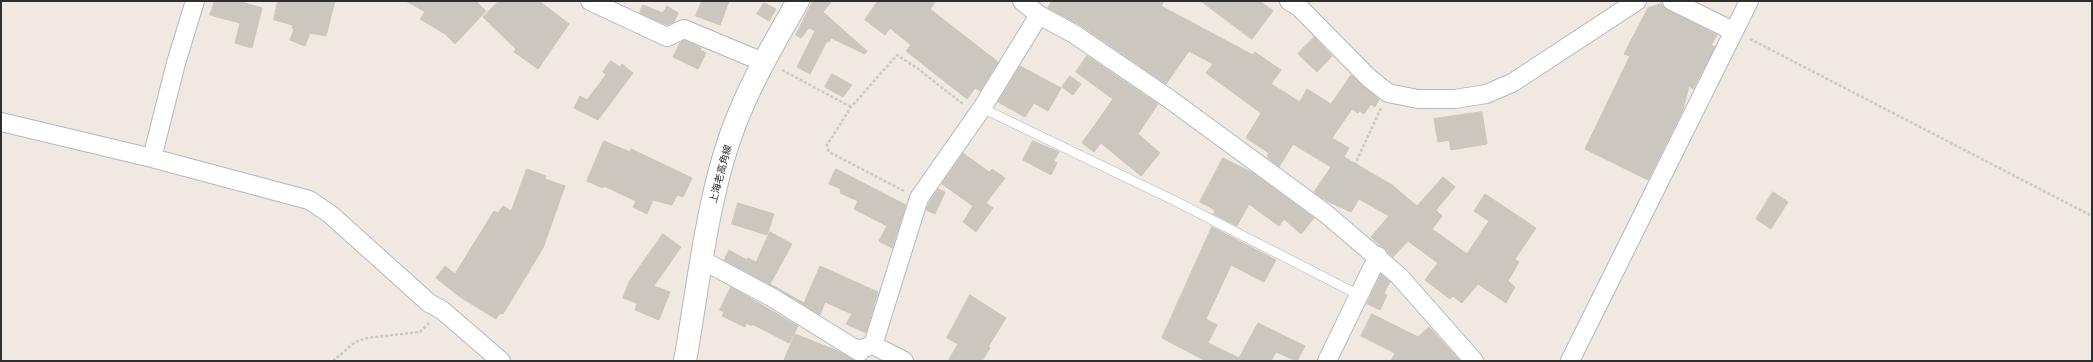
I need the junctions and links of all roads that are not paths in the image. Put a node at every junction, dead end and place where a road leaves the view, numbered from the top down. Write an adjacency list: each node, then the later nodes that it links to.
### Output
1 (195, 1): 14 (street)
2 (590, 1): 11 (street)
3 (798, 1): 11 (main road, 上海老高角線)
4 (1022, 1): 9 (street)
5 (1289, 1): 6 (street)
6 (1637, 1)
7 (1672, 1): 10 (street)
8 (1749, 1): 10 (street)
9 (1039, 15): 12 (street); 15 (street)
10 (1733, 30): 24 (street)
11 (763, 62): 16 (main road, 上海老高角線)
12 (979, 111): 17 (lane); 18 (street)
13 (1, 122): 14 (street)
14 (152, 158): 19 (street)
15 (1378, 256): 17 (street); 23 (street)
16 (702, 260): 18 (street); 20 (main road, 上海老高角線)
17 (1359, 295): 22 (street)
18 (863, 353): 21 (street)
19 (501, 361)
20 (685, 361)
21 (904, 361)
22 (1327, 361)
23 (1474, 361)
24 (1570, 361)

